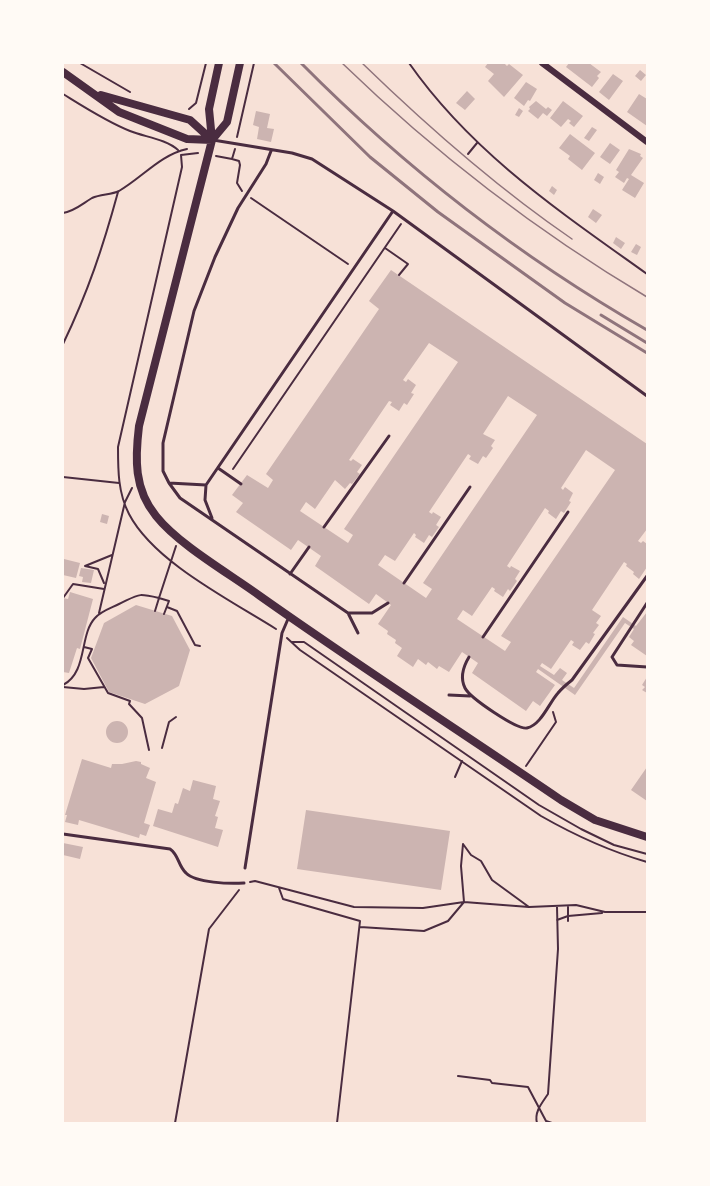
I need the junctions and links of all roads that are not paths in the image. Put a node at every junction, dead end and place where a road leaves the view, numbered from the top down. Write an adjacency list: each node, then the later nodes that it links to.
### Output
1 (219, 63): 6 (street)
2 (240, 63): 6 (street)
3 (542, 63): 7 (street)
4 (63, 72): 5 (street)
5 (94, 93): 6 (street); 6 (street)
6 (213, 140): 8 (lane); 27 (street)
7 (647, 142)
8 (271, 150): 9 (lane); 13 (lane)
9 (393, 211): 10 (lane); 12 (lane)
10 (647, 396)
11 (389, 436): 19 (lane)
12 (218, 468): 14 (lane); 15 (lane)
13 (168, 483): 15 (lane); 18 (lane)
14 (241, 483)
15 (206, 485): 18 (lane)
16 (470, 487): 23 (lane)
17 (568, 512): 29 (lane)
18 (212, 519): 21 (lane)
19 (324, 527)
20 (309, 548): 21 (lane)
21 (290, 574): 26 (lane)
22 (647, 576): 33 (lane)
23 (404, 583)
24 (388, 603): 26 (lane)
25 (647, 603): 31 (lane)
26 (348, 613): 28 (lane)
27 (289, 616): 35 (street); 36 (lane)
28 (358, 633)
29 (483, 637)
30 (469, 657): 33 (lane)
31 (647, 668)
32 (449, 695): 33 (lane)
33 (470, 696)
34 (63, 834): 37 (lane)
35 (647, 837)
36 (245, 868)
37 (244, 883)

